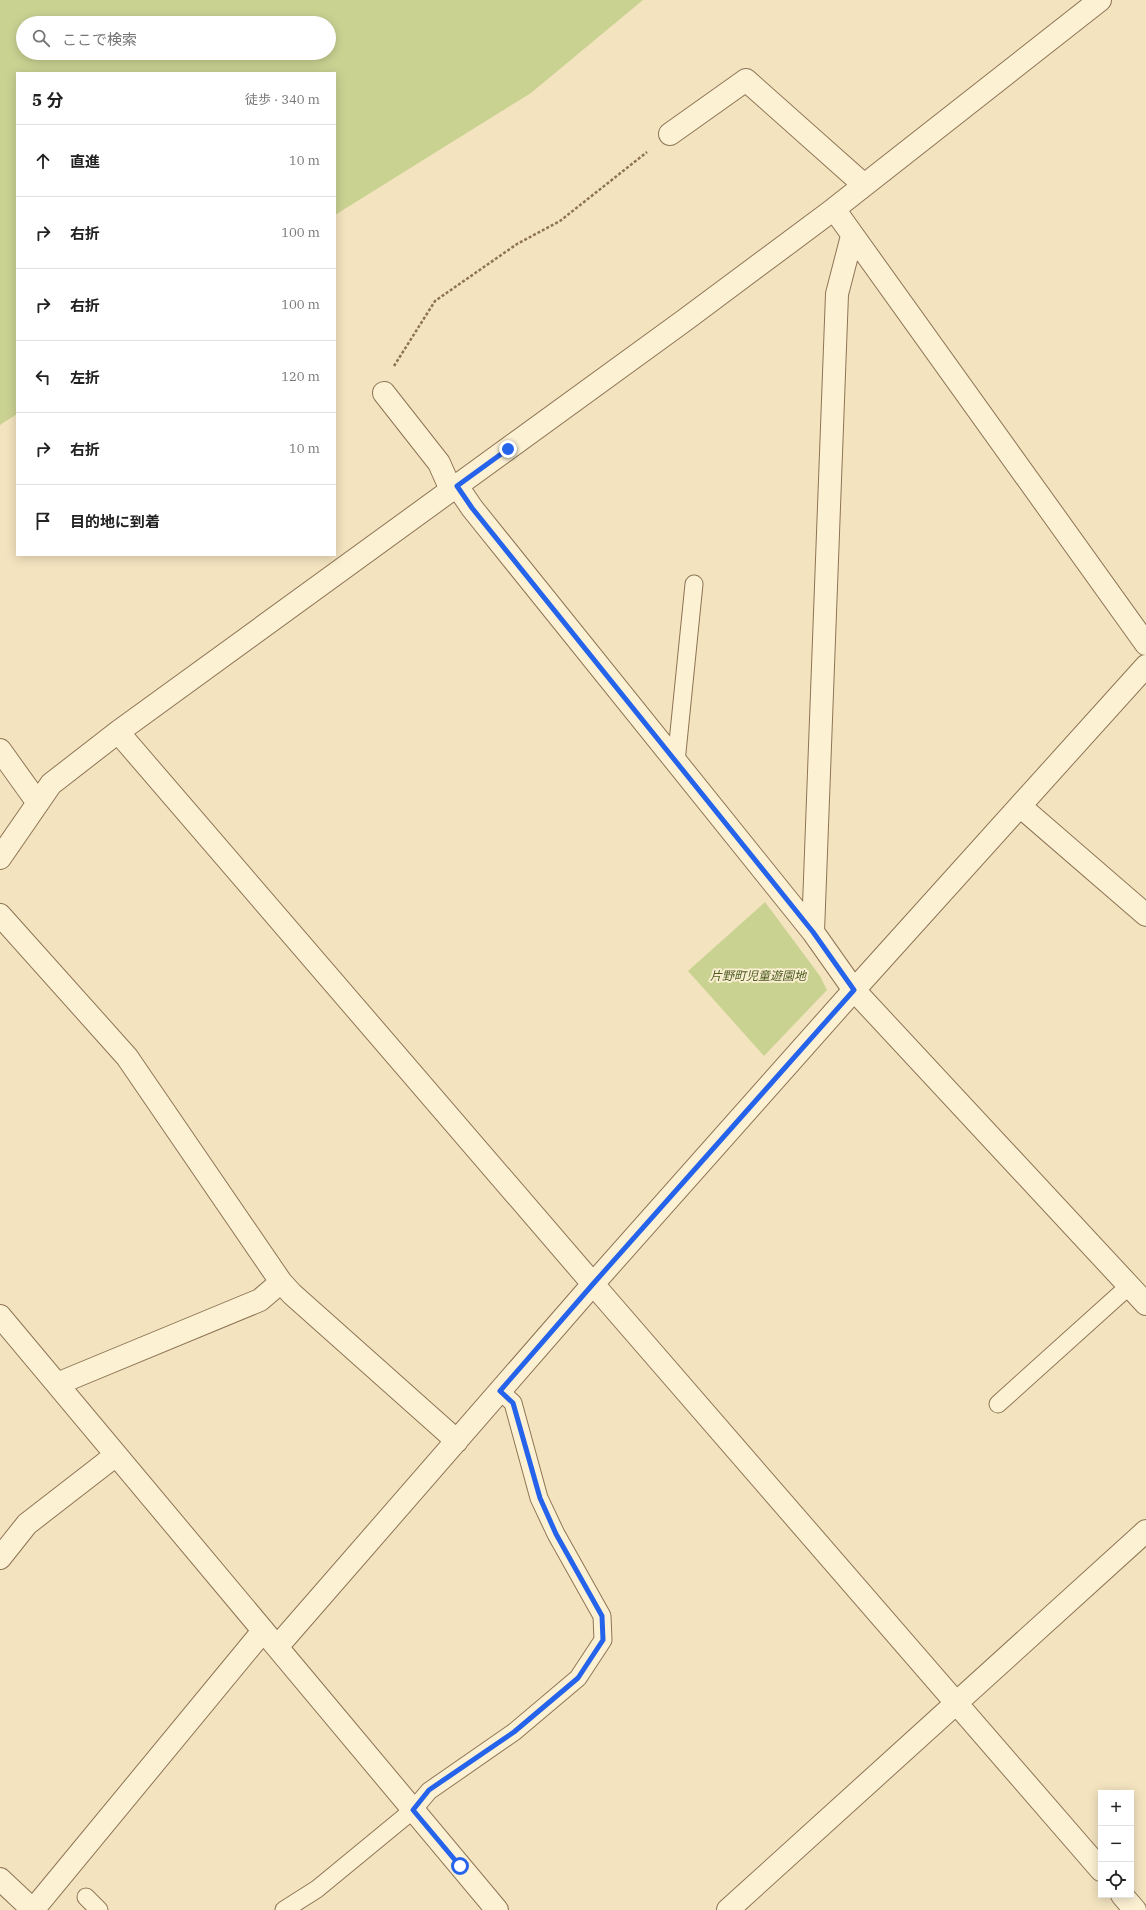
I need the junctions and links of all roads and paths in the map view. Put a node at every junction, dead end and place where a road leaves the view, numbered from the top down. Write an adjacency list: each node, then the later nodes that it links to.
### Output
1 (1100, 0): 3 (street)
2 (670, 134): 3 (street); 6 (path)
3 (864, 185): 4 (street)
4 (834, 209): 5 (street); 7 (street)
5 (852, 236): 9 (street); 19 (street)
6 (384, 393): 7 (street)
7 (454, 488): 11 (street); 13 (street)
8 (694, 584): 13 (lane)
9 (1146, 644)
10 (1145, 668): 15 (street)
11 (118, 732): 14 (street); 22 (street)
12 (0, 750): 14 (street)
13 (676, 762): 19 (street)
14 (38, 803): 16 (street)
15 (1020, 806): 18 (street); 20 (street)
16 (0, 858)
17 (0, 914): 21 (street)
18 (1146, 916)
19 (813, 932): 20 (street)
20 (854, 990): 22 (street); 23 (street)
21 (281, 1282): 26 (street); 29 (street)
22 (593, 1284): 27 (street); 35 (street)
23 (1129, 1286): 24 (street); 28 (lane)
24 (1146, 1304)
25 (0, 1316): 26 (street)
26 (57, 1384): 30 (street)
27 (500, 1391): 29 (street); 36 (lane)
28 (998, 1404)
29 (457, 1441): 34 (street)
30 (116, 1455): 32 (street); 33 (street)
31 (1146, 1531): 35 (street)
32 (0, 1558)
33 (263, 1631): 34 (street); 41 (street)
34 (277, 1647): 36 (street)
35 (956, 1702): 37 (street); 45 (street)
36 (413, 1810): 43 (lane); 44 (street)
37 (1098, 1867)
38 (0, 1879): 41 (street)
39 (86, 1897): 42 (lane)
40 (1125, 1898): 46 (street)
41 (33, 1910)
42 (99, 1910)
43 (284, 1910)
44 (496, 1910)
45 (728, 1910)
46 (1135, 1910)

